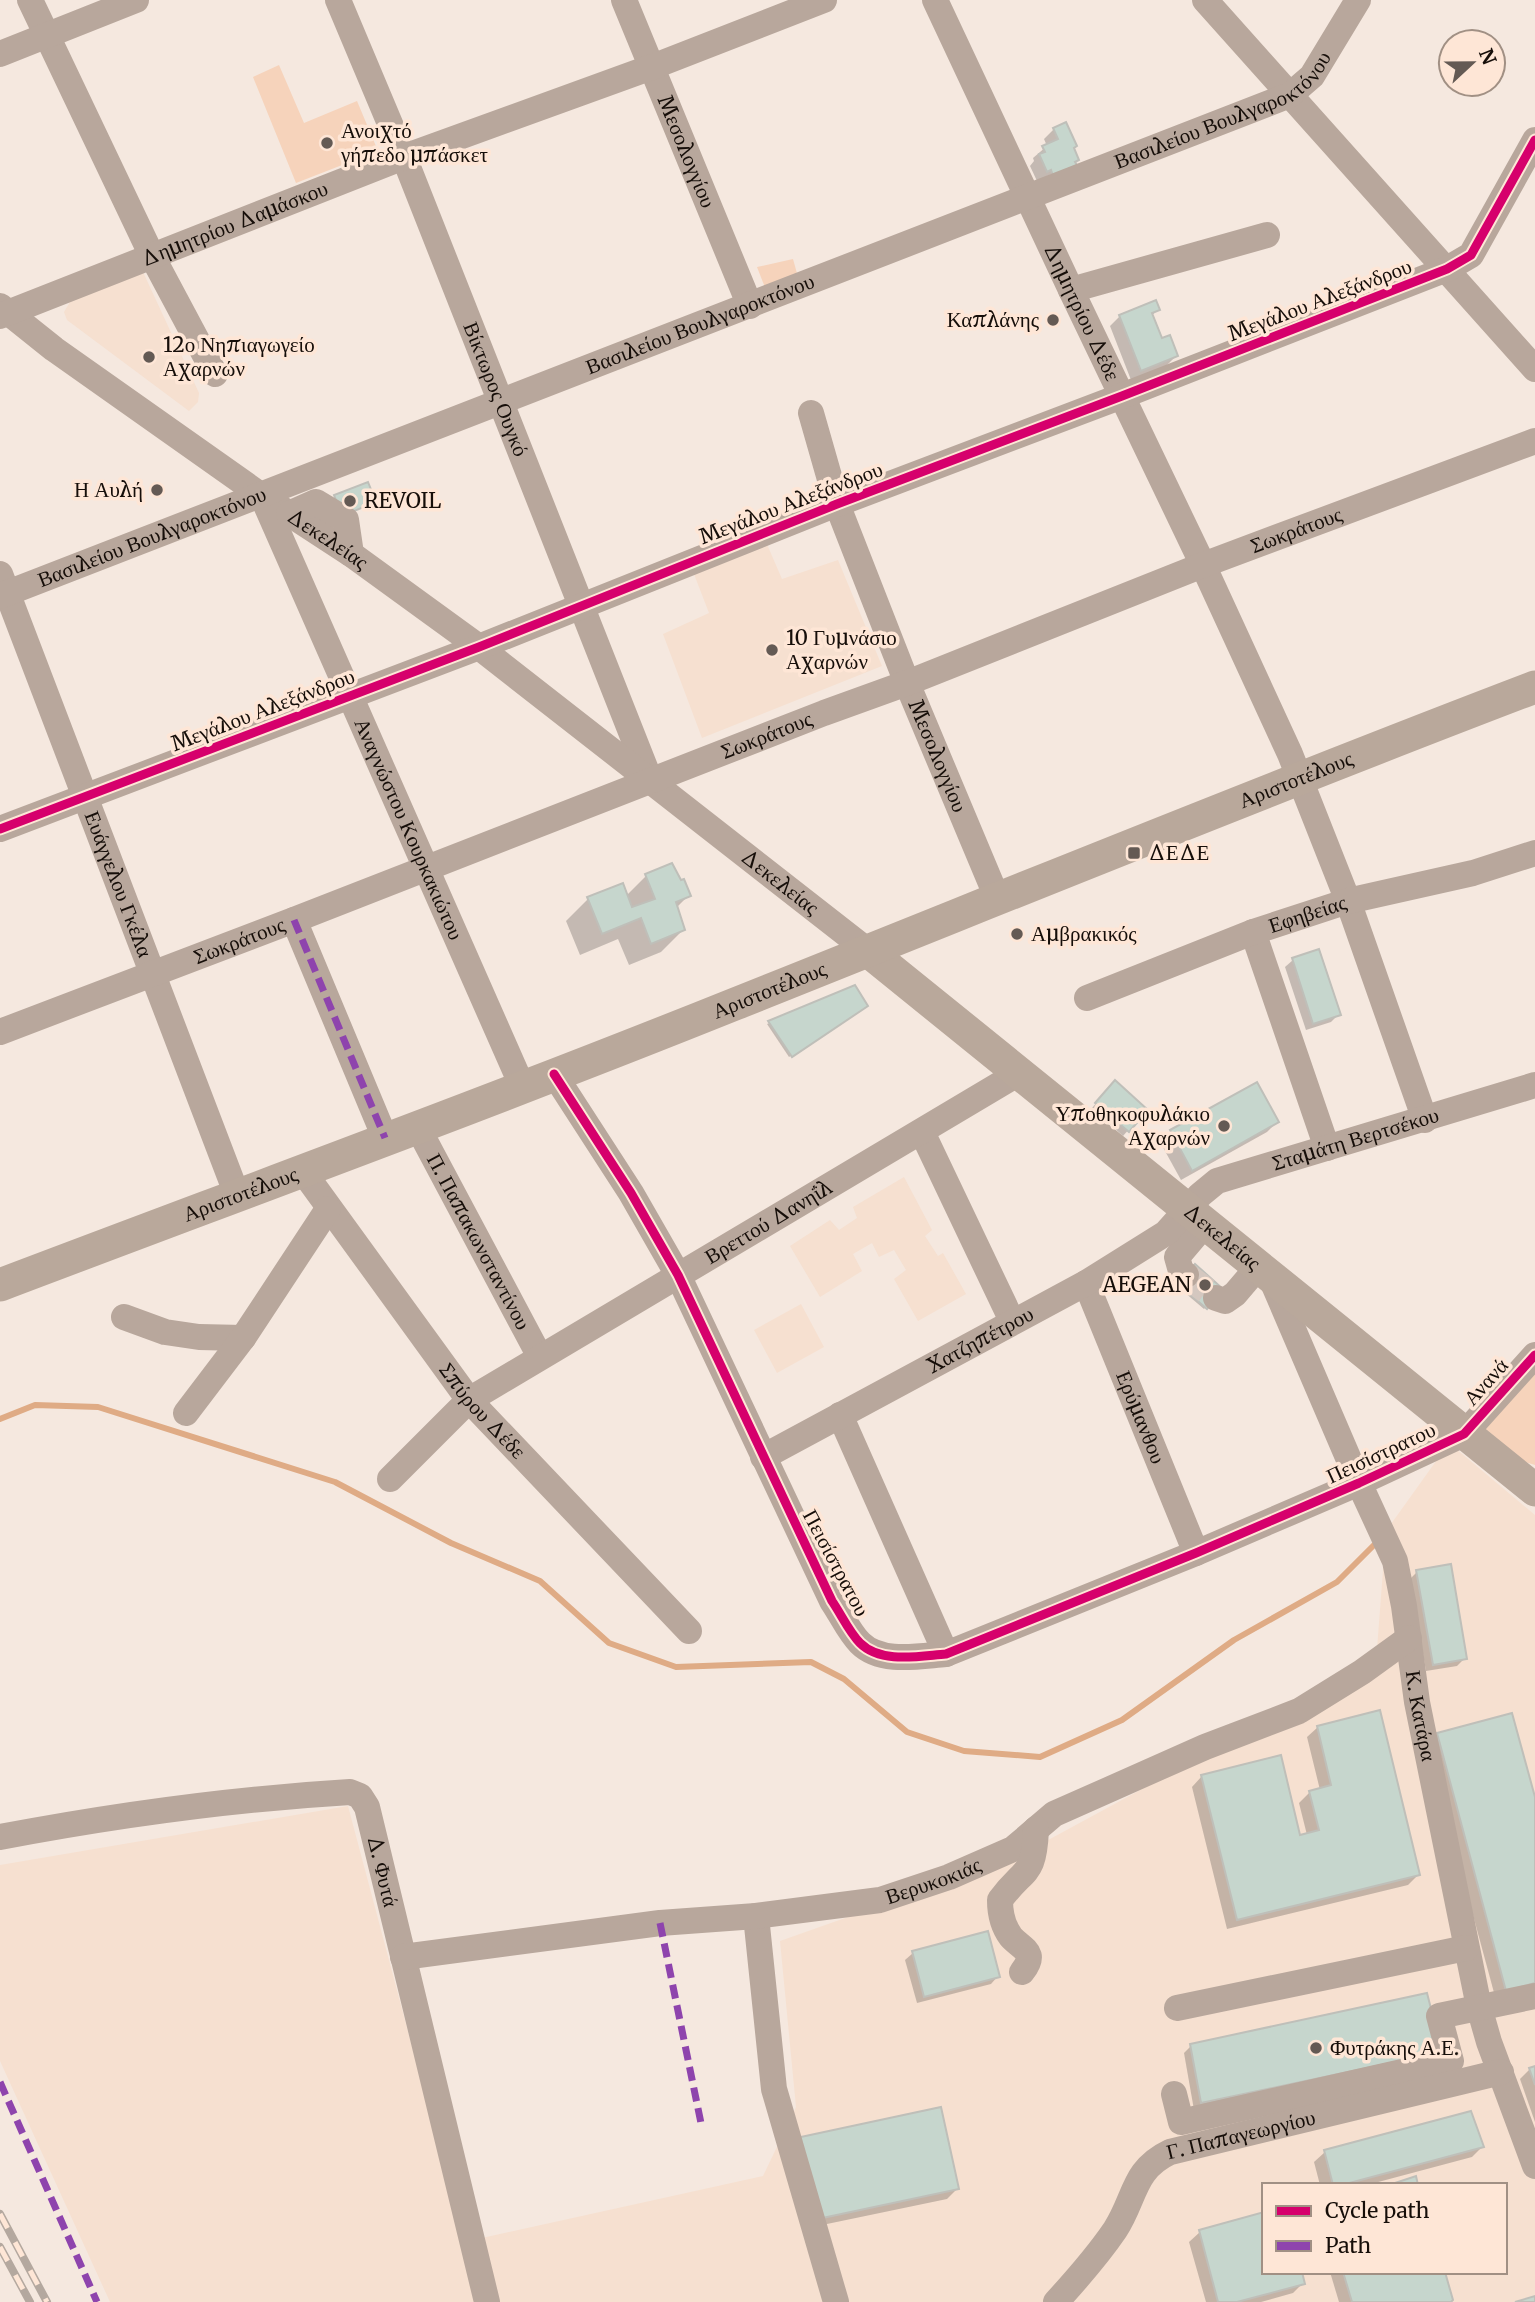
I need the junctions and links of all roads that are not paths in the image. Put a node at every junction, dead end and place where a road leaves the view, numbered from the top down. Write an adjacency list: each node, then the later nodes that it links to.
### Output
1 (30, 0): 9 (street)
2 (136, 0): 9 (street)
3 (338, 0): 14 (street, Βίκτωρος Ουγκό)
4 (624, 0): 11 (street, Μεσολογγίου)
5 (824, 0): 11 (street, Δημητρίου Δαμάσκου)
6 (935, 0): 15 (street, Δημητρίου Δέδε)
7 (1205, 0): 12 (street)
8 (1358, 0): 12 (street, Βασιλείου Βουλγαροκτόνου)
9 (46, 36): 10 (street); 17 (street)
10 (0, 54)
11 (652, 67): 14 (street, Δημητρίου Δαμάσκου); 20 (street, Μεσολογγίου)
12 (1290, 95): 15 (street, Βασιλείου Βουλγαροκτόνου); 18 (street)
13 (1535, 140): 18 (street, Μεγάλου Αλεξάνδρου)
14 (404, 158): 17 (street, Δημητρίου Δαμάσκου); 25 (street, Βίκτωρος Ουγκό)
15 (1028, 196): 19 (street, Δημητρίου Δέδε); 20 (street, Βασιλείου Βουλγαροκτόνου)
16 (1267, 235): 19 (street)
17 (152, 256): 21 (street, Δημητρίου Δαμάσκου); 23 (street)
18 (1447, 269): 22 (street); 24 (street, Μεγάλου Αλεξάνδρου)
19 (1070, 290): 24 (street, Δημητρίου Δέδε)
20 (750, 306): 25 (street, Βασιλείου Βουλγαροκτόνου)
21 (3, 311): 29 (street, Δεκελείας)
22 (1535, 369)
23 (215, 374)
24 (1122, 396): 31 (street, Μεγάλου Αλεξάνδρου); 34 (street, Δημητρίου Δέδε)
25 (501, 402): 28 (street, Βασιλείου Βουλγαροκτόνου); 36 (street, Βίκτωρος Ουγκό)
26 (811, 413): 31 (street, Μεσολογγίου)
27 (1535, 441): 34 (street, Σωκράτους)
28 (329, 469): 29 (street, Βασιλείου Βουλγαροκτόνου); 30 (street)
29 (262, 496): 32 (street, Δεκελείας); 35 (street, Βασιλείου Βουλγαροκτόνου); 40 (street, Αναγνώστου Κουρκακιώτου)
30 (316, 502): 32 (street); 33 (street)
31 (836, 503): 36 (street, Μεγάλου Αλεξάνδρου); 38 (street, Μεσολογγίου)
32 (289, 514): 33 (street, Δεκελείας)
33 (351, 554): 37 (street, Δεκελείας)
34 (1203, 565): 38 (street, Σωκράτους); 43 (street, Δημητρίου Δέδε)
35 (3, 588): 45 (street, Ευάγγελου Γκέλα)
36 (581, 604): 37 (street, Μεγάλου Αλεξάνδρου); 41 (street, Βίκτωρος Ουγκό)
37 (478, 647): 40 (street, Μεγάλου Αλεξάνδρου); 42 (street, Δεκελείας)
38 (907, 683): 44 (street, Σωκράτους); 49 (street, Μεσολογγίου)
39 (1535, 687): 43 (main road, Αριστοτέλους)
40 (350, 696): 45 (street, Μεγάλου Αλεξάνδρου); 48 (street, Αναγνώστου Κουρκακιώτου)
41 (626, 722): 42 (street); 44 (street, Βίκτωρος Ουγκό)
42 (600, 741): 44 (street, Δεκελείας)
43 (1299, 776): 49 (main road, Αριστοτέλους); 50 (street, Δημητρίου Δέδε)
44 (650, 781): 48 (street, Σωκράτους); 53 (street, Δεκελείας)
45 (85, 796): 46 (street, Μεγάλου Αλεξάνδρου); 54 (street, Ευάγγελου Γκέλα)
46 (0, 829)
47 (1535, 853): 50 (street, Εφηβείας)
48 (426, 868): 51 (street, Σωκράτους); 59 (street, Αναγνώστου Κουρκακιώτου)
49 (998, 900): 53 (main road, Αριστοτέλους)
50 (1348, 901): 52 (street, Εφηβείας); 61 (street, Δημητρίου Δέδε)
51 (293, 920): 54 (street, Σωκράτους); 64 (street)
52 (1253, 932): 55 (street, Εφηβείας); 65 (street)
53 (868, 951): 57 (main road, Δεκελείας); 58 (main road, Αριστοτέλους)
54 (152, 972): 56 (street, Σωκράτους); 67 (street, Ευάγγελου Γκέλα)
55 (1087, 998)
56 (0, 1032)
57 (1019, 1073): 63 (street, Βρεττού Δανηΐλ); 69 (main road, Δεκελείας)
58 (554, 1074): 59 (main road, Αριστοτέλους); 71 (street, Πεισίστρατου)
59 (522, 1086): 62 (main road, Αριστοτέλους)
60 (1535, 1086): 61 (street, Σταμάτη Βερτσέκου)
61 (1425, 1120): 65 (street, Σταμάτη Βερτσέκου)
62 (417, 1126): 64 (main road, Αριστοτέλους); 80 (street, Π. Παπακωνσταντίνου)
63 (922, 1132): 71 (street, Βρεττού Δανηΐλ); 77 (street)
64 (385, 1138): 66 (main road, Αριστοτέλους)
65 (1327, 1148): 69 (street, Σταμάτη Βερτσέκου)
66 (302, 1170): 67 (main road, Αριστοτέλους); 68 (street, Σπύρου Δέδε)
67 (237, 1195): 74 (main road, Αριστοτέλους)
68 (328, 1209): 78 (street); 81 (street, Σπύρου Δέδε)
69 (1196, 1217): 70 (main road, Δεκελείας); 72 (street); 73 (street, Χατζηπέτρου)
70 (1264, 1272): 75 (street); 84 (main road, Δεκελείας); 87 (street, Κ. Κατάρα)
71 (678, 1275): 80 (street, Βρεττού Δανηΐλ); 85 (street, Πεισίστρατου)
72 (1186, 1275)
73 (1086, 1283): 77 (street, Χατζηπέτρου); 89 (street, Ερύμανθου)
74 (0, 1285)
75 (1216, 1298)
76 (124, 1317): 78 (street)
77 (1012, 1321): 83 (street, Χατζηπέτρου)
78 (243, 1338): 82 (street)
79 (1535, 1355): 84 (street, Ανανά)
80 (540, 1357): 81 (street, Βρεττού Δανηΐλ)
81 (469, 1400): 86 (street, Βρεττού Δανηΐλ); 90 (street, Σπύρου Δέδε)
82 (186, 1413)
83 (840, 1415): 85 (street, Χατζηπέτρου); 92 (street)
84 (1464, 1434): 87 (street, Πεισίστρατου); 88 (main road, Δεκελείας)
85 (763, 1457): 92 (street, Πεισίστρατου)
86 (390, 1479)
87 (1359, 1483): 89 (street, Πεισίστρατου); 91 (street, Κ. Κατάρα)
88 (1535, 1490)
89 (1196, 1553): 92 (street, Πεισίστρατου)
90 (689, 1631)
91 (1409, 1638): 93 (street, Βερυκοκιάς); 96 (street, Κ. Κατάρα)
92 (946, 1654)
93 (1036, 1829): 95 (street, Βερυκοκιάς); 98 (street)
94 (0, 1838): 97 (street, Δ. Φυτά)
95 (756, 1916): 97 (street, Βερυκοκιάς); 106 (street)
96 (1466, 1948): 100 (street, Κ. Κατάρα); 101 (street)
97 (403, 1957): 105 (street, Δ. Φυτά)
98 (1022, 1972)
99 (1535, 1996): 100 (street)
100 (1479, 2007): 102 (street, Κ. Κατάρα); 103 (street)
101 (1177, 2008)
102 (1501, 2072): 104 (street, Κ. Κατάρα); 107 (street, Γ. Παπαγεωργίου)
103 (1174, 2094)
104 (1535, 2166)
105 (486, 2302)
106 (836, 2302)
107 (1056, 2302)

